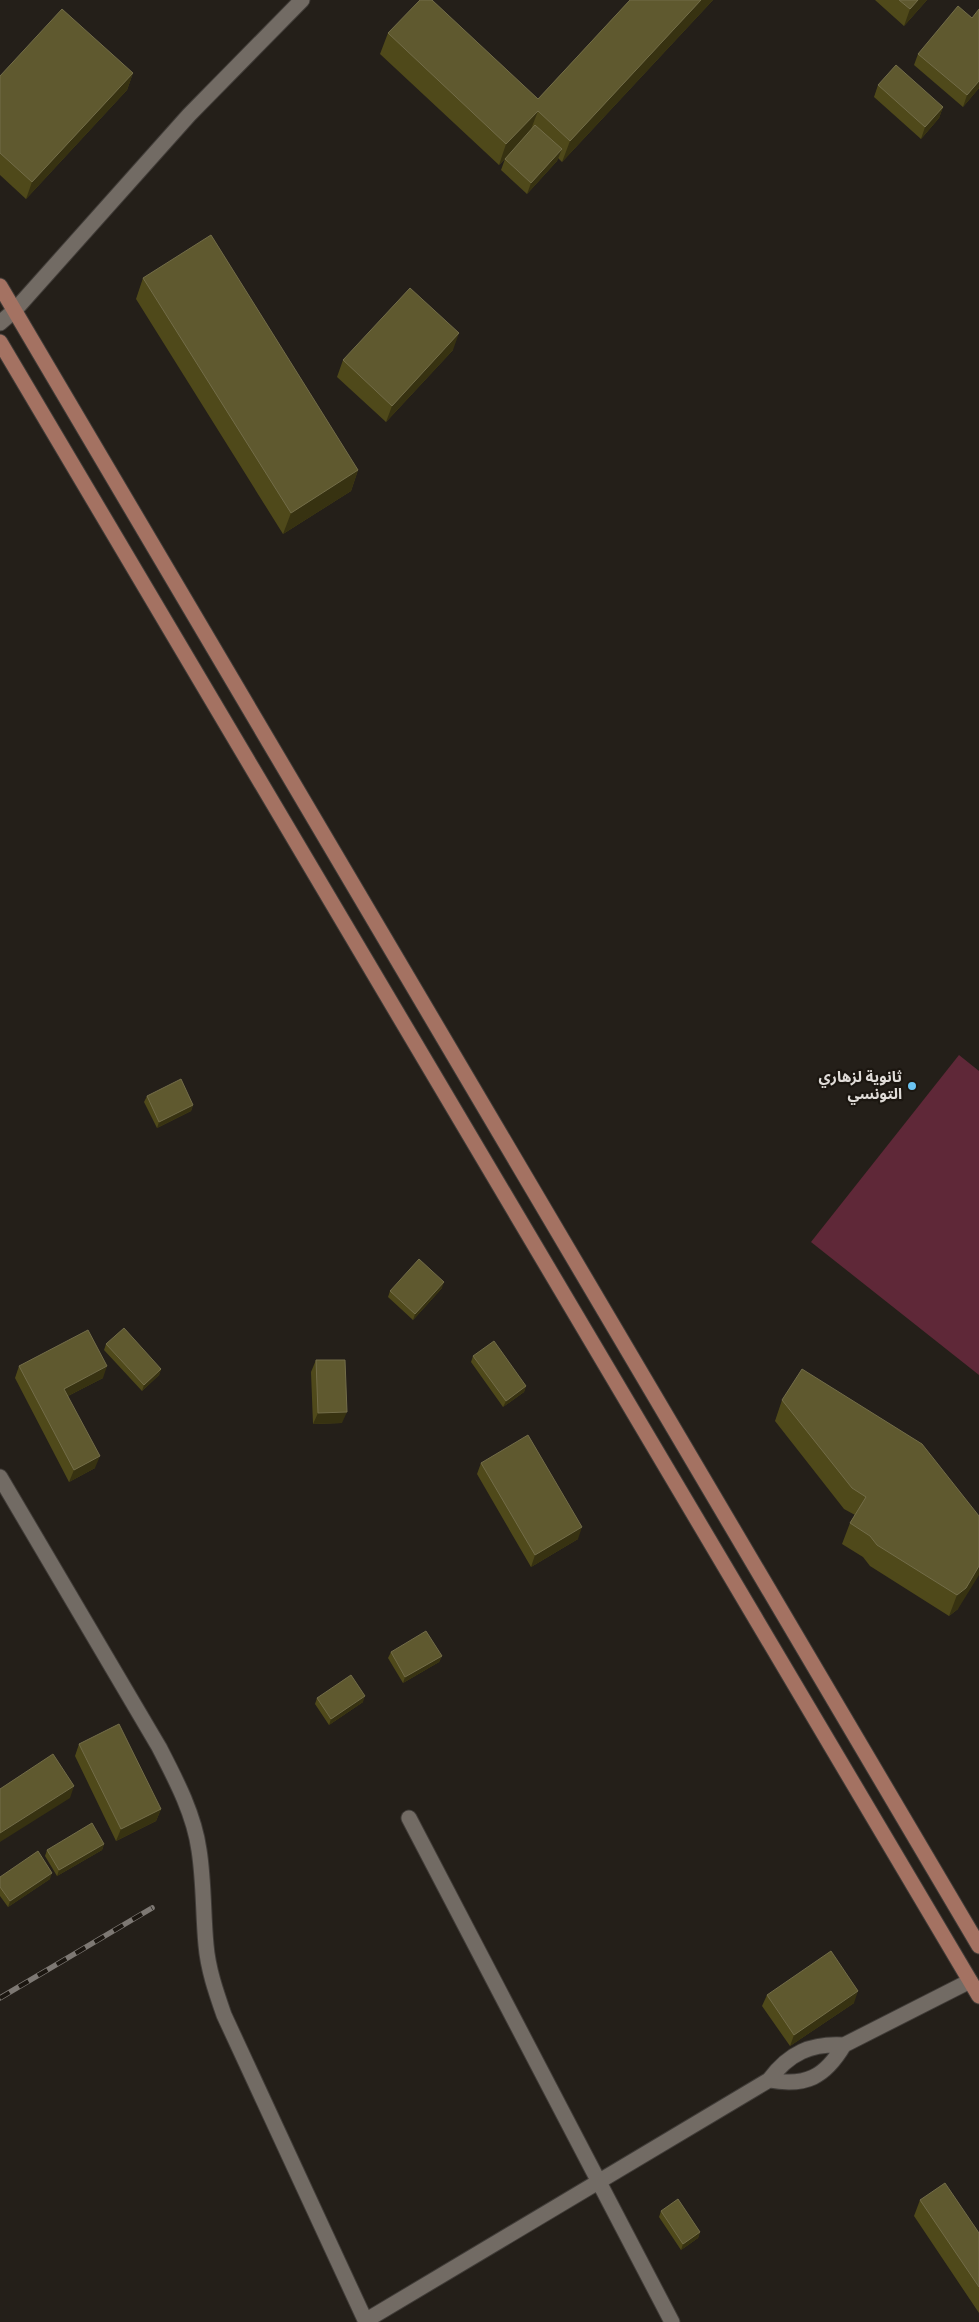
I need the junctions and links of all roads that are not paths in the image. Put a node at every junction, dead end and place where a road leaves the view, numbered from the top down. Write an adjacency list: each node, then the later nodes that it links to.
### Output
1 (302, 0): 3 (street)
2 (0, 286): 3 (main road)
3 (14, 310): 4 (street); 8 (main road)
4 (0, 323)
5 (0, 342): 9 (main road)
6 (0, 1477): 14 (street)
7 (409, 1818): 13 (street)
8 (979, 1946)
9 (970, 1981): 10 (main road); 11 (street)
10 (979, 1996)
11 (844, 2045): 12 (street); 12 (street)
12 (769, 2080): 13 (street)
13 (598, 2182): 14 (street); 15 (street)
14 (366, 2322)
15 (672, 2322)

